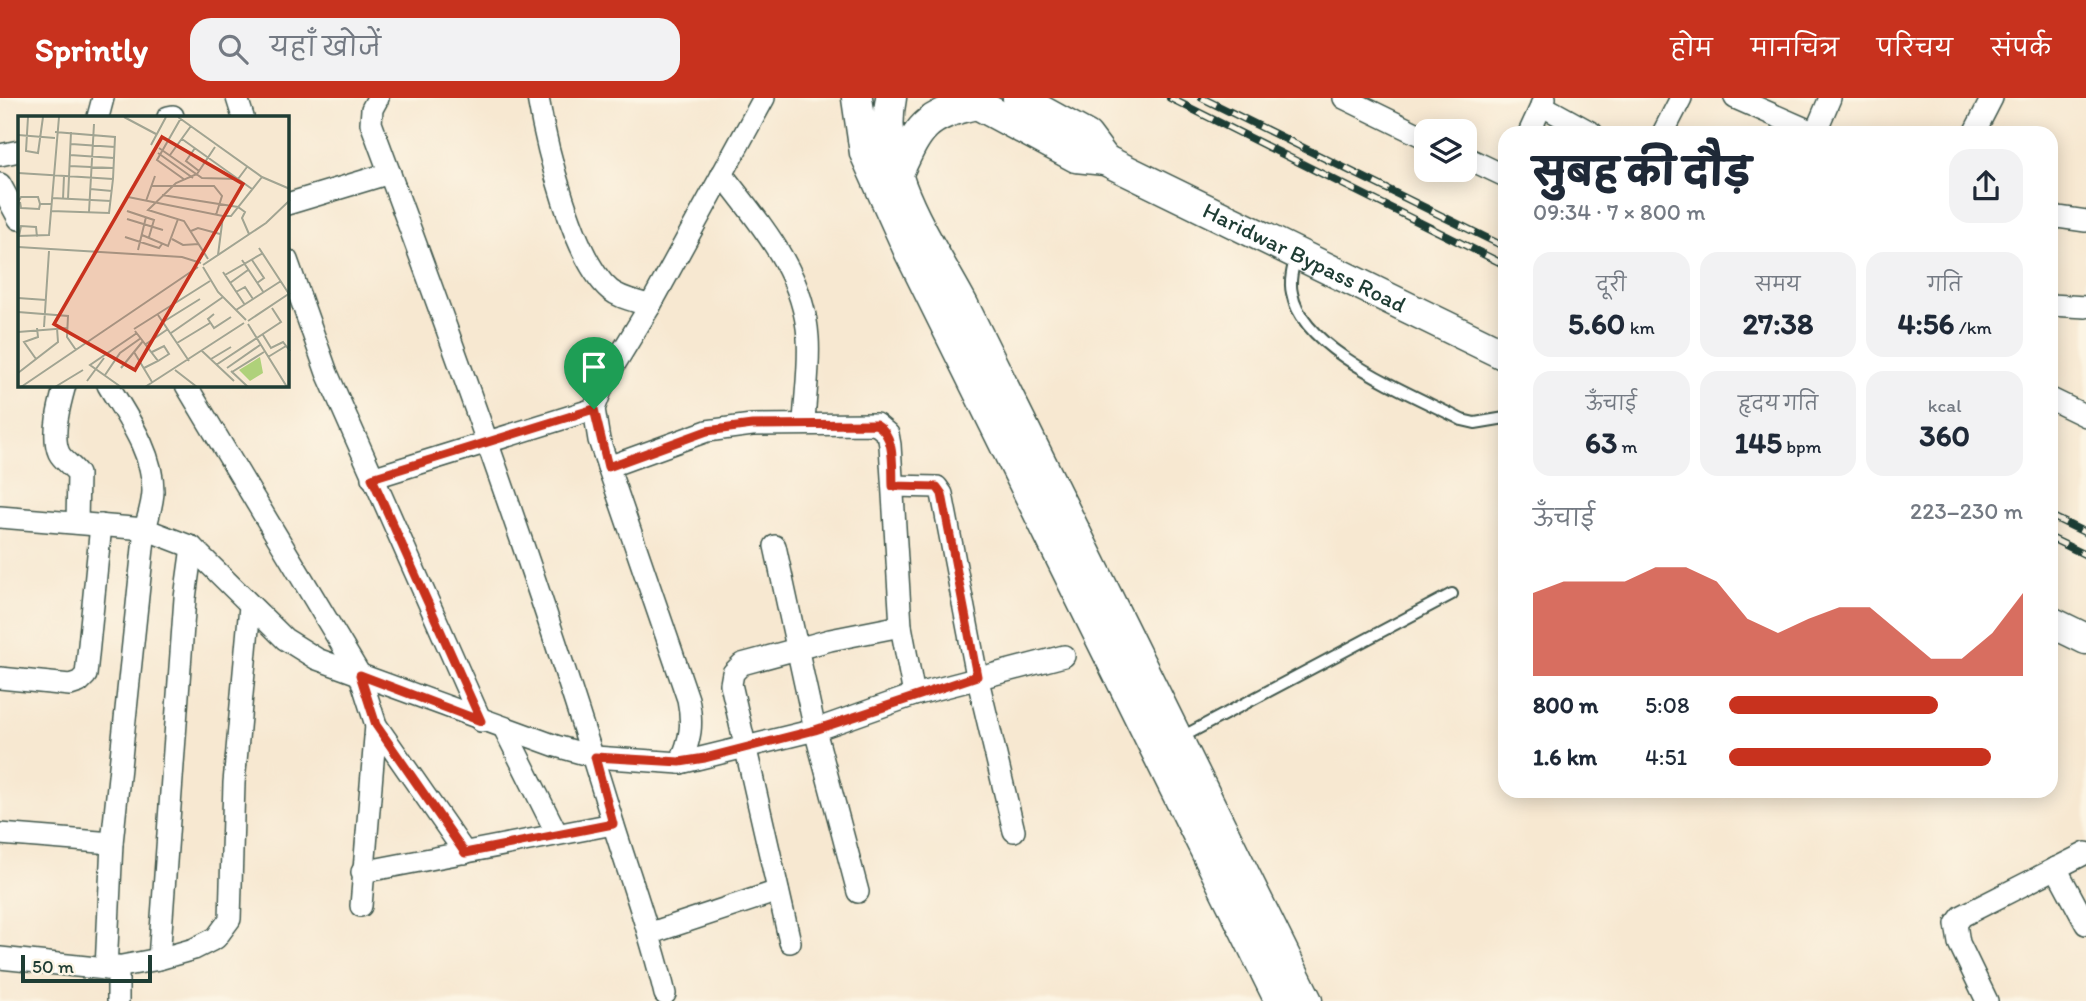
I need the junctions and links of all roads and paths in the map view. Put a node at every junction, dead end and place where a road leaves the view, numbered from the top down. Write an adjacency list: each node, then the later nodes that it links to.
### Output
1 (103, 98): 17 (street)
2 (237, 98): 18 (street)
3 (538, 98): 42 (street)
4 (764, 98): 32 (street)
5 (857, 98): 102 (main road)
6 (891, 98): 33 (main road)
7 (1018, 98): 28 (main road, Haridwar Bypass Road)
8 (1344, 98): 16 (street)
9 (1681, 98): 21 (street)
10 (1735, 98): 22 (street)
11 (1830, 98): 23 (street)
12 (1992, 98): 24 (street)
13 (971, 101): 28 (main road, Haridwar Bypass Road); 33 (main road)
14 (372, 102): 30 (street)
15 (1543, 102): 19 (street); 20 (street)
16 (1386, 108): 25 (street)
17 (99, 116)
18 (243, 116)
19 (1532, 126)
20 (1581, 126)
21 (1667, 126)
22 (1799, 126)
23 (1818, 126)
24 (1978, 126)
25 (1414, 129)
26 (18, 150): 27 (street)
27 (0, 155)
28 (1105, 160): 39 (main road, Haridwar Bypass Road)
29 (1477, 163): 31 (street)
30 (390, 173): 35 (street); 53 (street)
31 (1498, 173)
32 (722, 174): 42 (street); 52 (street)
33 (897, 174): 78 (main road)
34 (0, 184): 37 (street)
35 (289, 203)
36 (2058, 216): 38 (street)
37 (18, 217)
38 (2086, 221)
39 (1296, 253): 44 (main road, Haridwar Bypass Road); 51 (lane)
40 (289, 266): 55 (street)
41 (2058, 305): 43 (street)
42 (650, 306): 49 (street)
43 (2086, 307)
44 (1498, 352)
45 (64, 387): 58 (street)
46 (109, 387): 60 (street)
47 (187, 387): 70 (street)
48 (2058, 402): 50 (street)
49 (594, 409): 53 (street); 54 (street)
50 (2082, 413)
51 (1498, 419)
52 (804, 424): 54 (street); 56 (street)
53 (487, 441): 55 (street); 80 (street)
54 (608, 467): 81 (street)
55 (372, 478): 74 (street)
56 (893, 486): 66 (street); 71 (street)
57 (0, 517): 58 (street)
58 (77, 523): 59 (street)
59 (102, 525): 60 (street); 72 (street)
60 (145, 529): 62 (street); 86 (street)
61 (775, 545): 68 (street)
62 (192, 547): 64 (street); 98 (street)
63 (1452, 594): 78 (lane)
64 (250, 606): 70 (street); 98 (street)
65 (2058, 625): 67 (main road)
66 (901, 626): 68 (street); 73 (street)
67 (2086, 639)
68 (795, 650): 77 (street); 79 (street)
69 (1065, 656): 71 (street)
70 (360, 675): 74 (street); 75 (street)
71 (977, 676): 73 (street); 83 (street)
72 (0, 678)
73 (914, 695): 77 (street)
74 (481, 721): 76 (street)
75 (376, 725): 87 (street); 90 (street)
76 (505, 730): 80 (street); 85 (street)
77 (815, 730): 79 (street); 92 (street)
78 (1175, 741): 103 (main road)
79 (748, 747): 81 (street); 91 (street)
80 (595, 757): 81 (street); 82 (street)
81 (680, 762)
82 (613, 824): 85 (street); 95 (street)
83 (1014, 831)
84 (0, 834): 86 (street)
85 (557, 834): 87 (street)
86 (112, 844): 99 (street)
87 (465, 853): 90 (street)
88 (2086, 853): 89 (street)
89 (2056, 868): 94 (street); 104 (street)
90 (362, 872): 93 (street)
91 (778, 891): 95 (street); 96 (street)
92 (858, 892)
93 (361, 906)
94 (2086, 924)
95 (651, 933): 100 (street)
96 (790, 942)
97 (0, 958): 99 (street)
98 (159, 959): 99 (street)
99 (112, 967): 101 (street)
100 (665, 994)
101 (118, 1001)
102 (1280, 1001)
103 (1307, 1001)
104 (1987, 1001)

